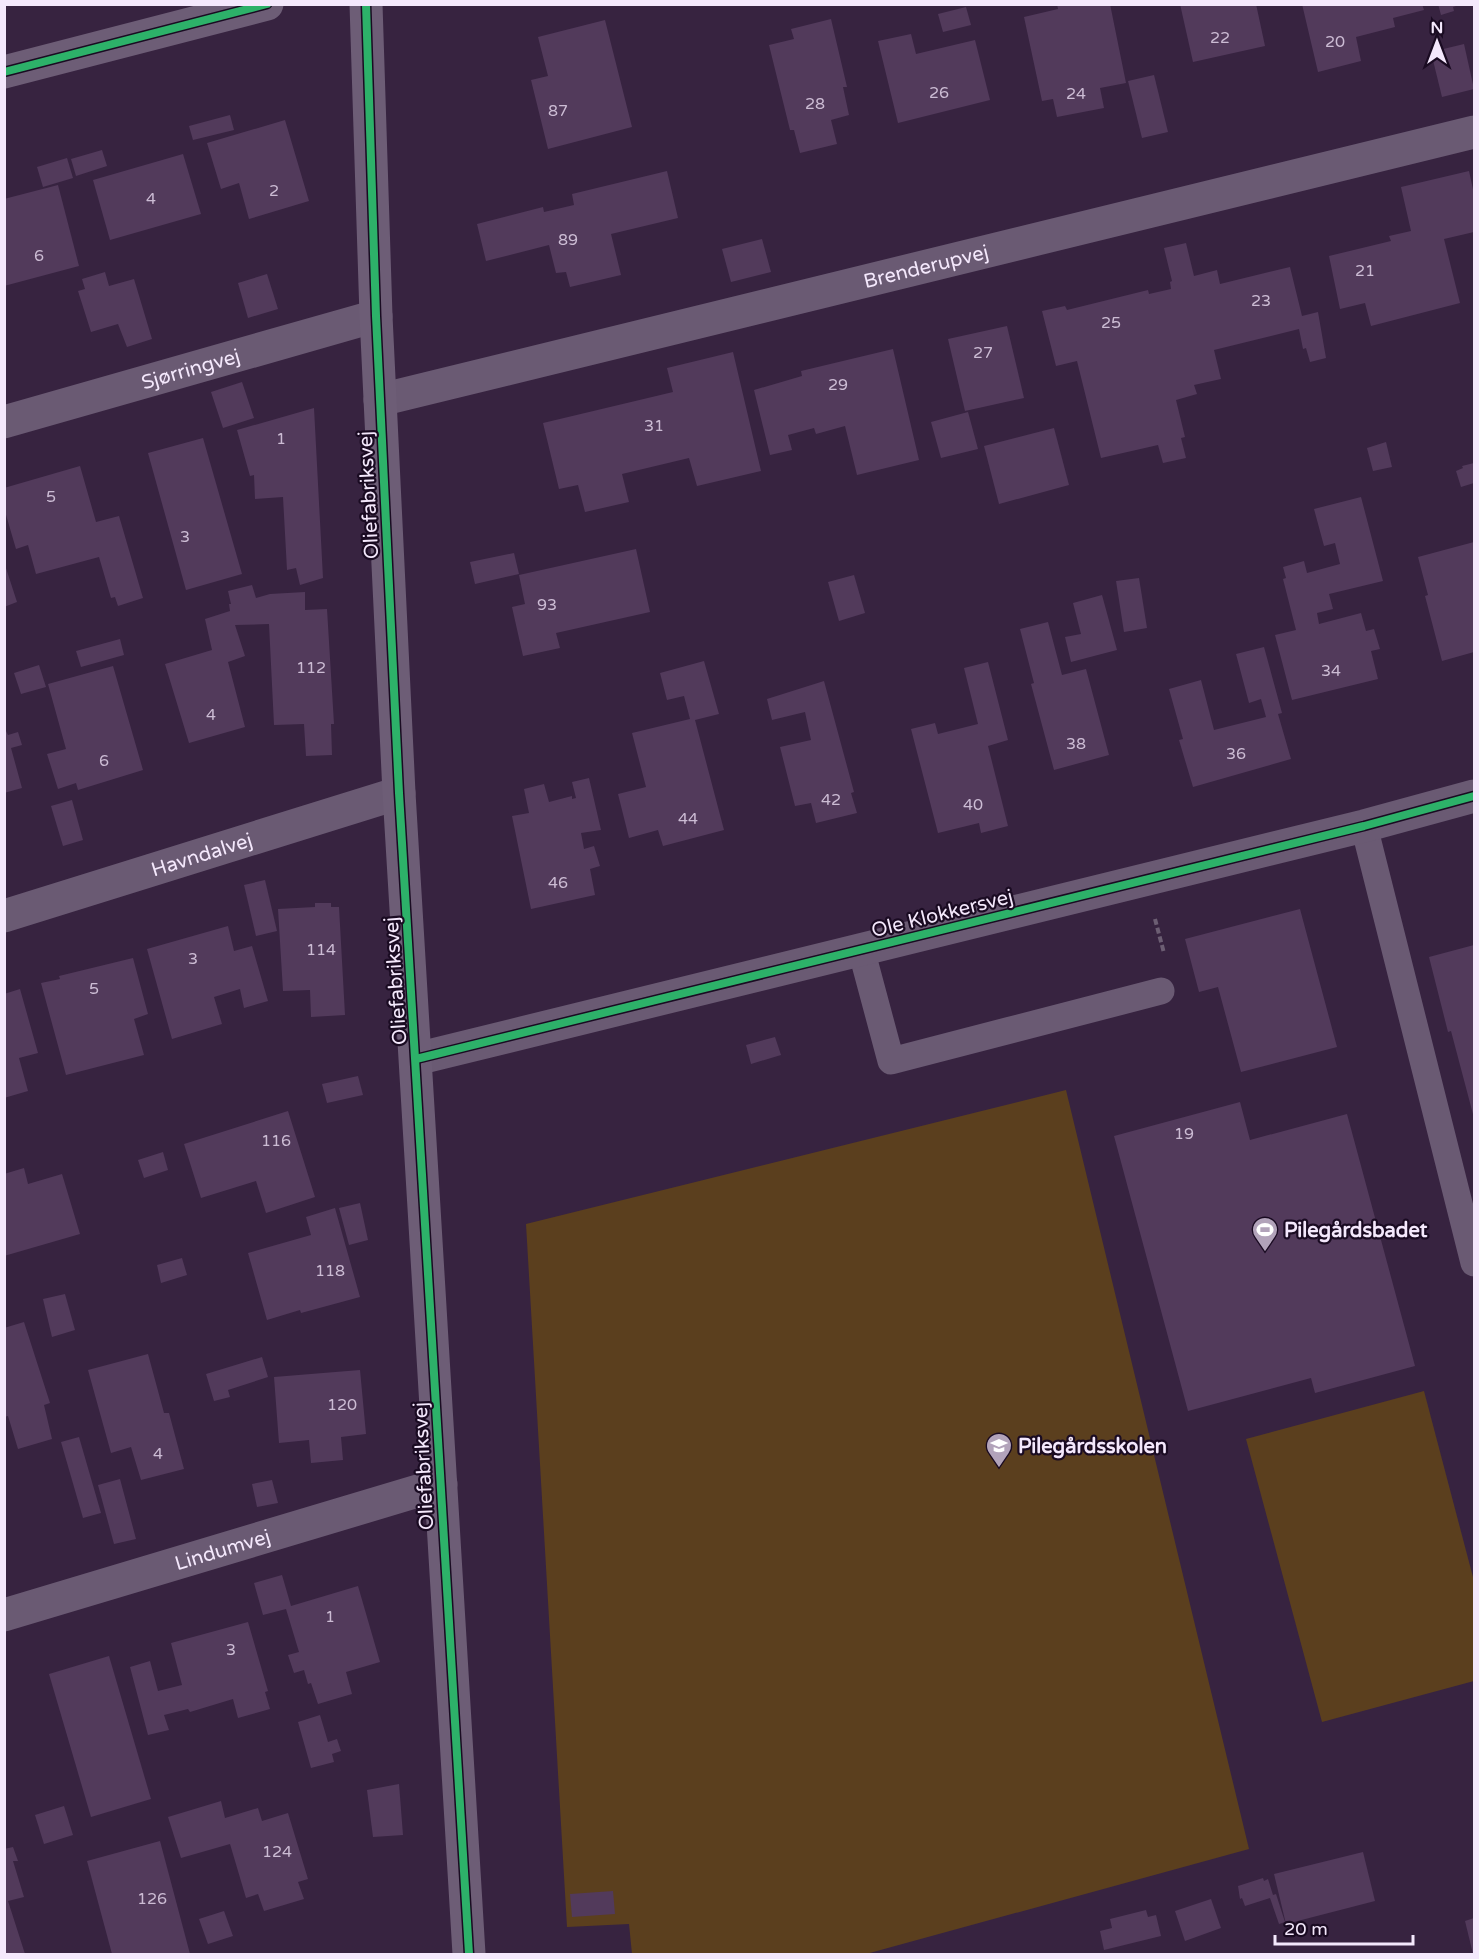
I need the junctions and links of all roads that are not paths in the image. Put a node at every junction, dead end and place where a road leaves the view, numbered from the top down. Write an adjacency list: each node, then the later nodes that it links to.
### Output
1 (267, 4): 3 (street)
2 (366, 4): 5 (street, Oliefabriksvej)
3 (4, 72)
4 (1474, 132): 6 (street, Brenderupvej)
5 (376, 316): 6 (street, Oliefabriksvej); 7 (street, Sjørringvej)
6 (380, 400): 8 (street, Oliefabriksvej)
7 (4, 422)
8 (399, 793): 11 (street, Havndalvej); 14 (street, Oliefabriksvej)
9 (1474, 796): 10 (street, Ole Klokkersvej)
10 (1364, 826): 12 (street, Ole Klokkersvej); 15 (lane)
11 (4, 915)
12 (861, 949): 13 (lane); 14 (street, Ole Klokkersvej)
13 (1161, 991)
14 (416, 1059): 16 (street, Oliefabriksvej)
15 (1474, 1263)
16 (441, 1484): 17 (street, Lindumvej); 18 (street, Oliefabriksvej)
17 (4, 1616)
18 (469, 1954)

